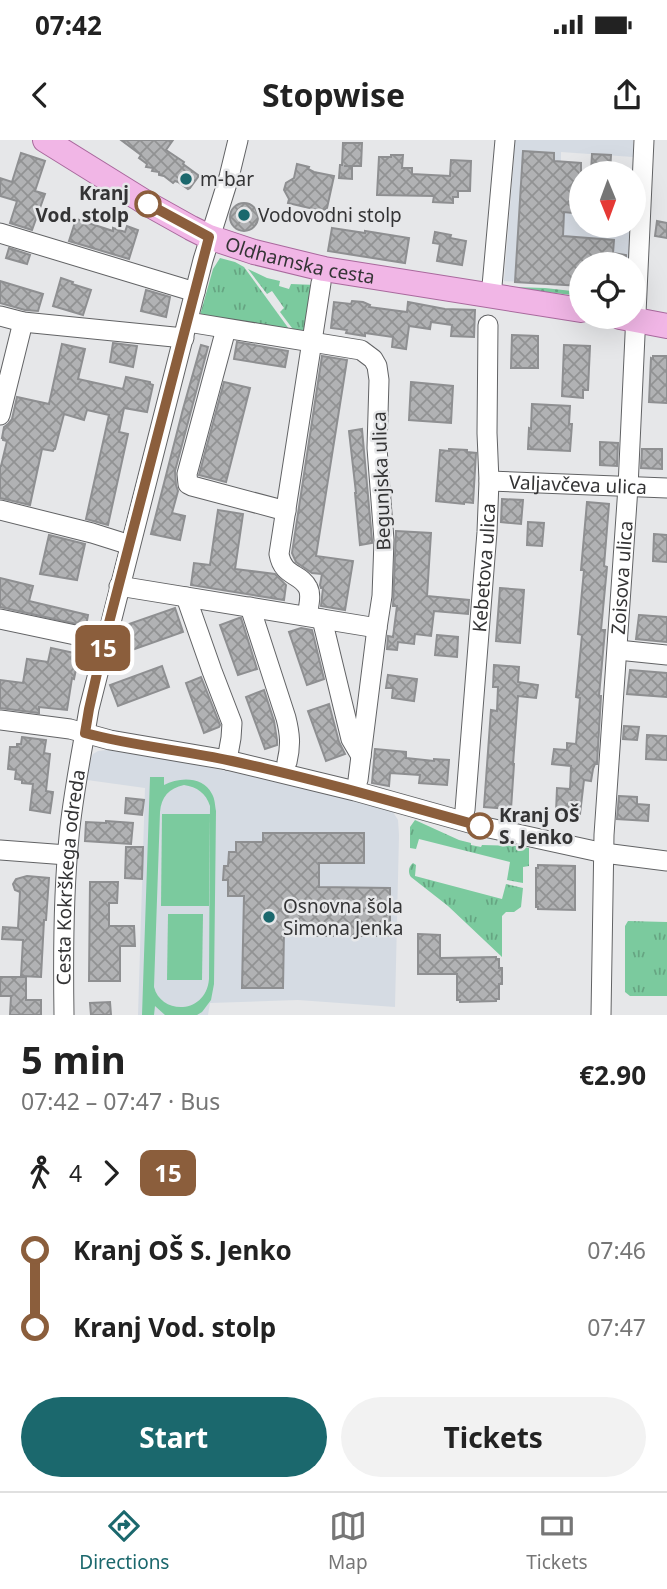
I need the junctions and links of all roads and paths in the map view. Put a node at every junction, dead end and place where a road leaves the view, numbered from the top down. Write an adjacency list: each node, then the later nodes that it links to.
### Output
1 (45, 140): 6 (main road, Oldhamska cesta)
2 (238, 140): 6 (street, Cesta Kokrškega odreda)
3 (505, 140): 9 (street)
4 (644, 140): 7 (street, Zoisova ulica)
5 (0, 233): 10 (street)
6 (209, 237): 10 (street, Cesta Kokrškega odreda); 11 (main road, Oldhamska cesta)
7 (634, 252)
8 (321, 283): 20 (street)
9 (492, 286)
10 (195, 292): 19 (street, Cesta Kokrškega odreda)
11 (569, 308)
12 (0, 316): 13 (street, Begunjska ulica)
13 (23, 322): 19 (street, Begunjska ulica); 21 (street)
14 (646, 322): 16 (main road)
15 (488, 325): 22 (street, Kebetova ulica)
16 (667, 326)
17 (226, 329): 19 (street, Begunjska ulica); 20 (street, Begunjska ulica); 26 (street)
18 (628, 329): 23 (street, Zoisova ulica)
19 (186, 330): 27 (street, Cesta Kokrškega odreda)
20 (310, 347): 26 (street); 33 (street, Begunjska ulica)
21 (0, 415)
22 (489, 481): 23 (street, Valjavčeva ulica); 43 (street, Kebetova ulica)
23 (628, 487): 24 (street, Valjavčeva ulica); 35 (street, Zoisova ulica)
24 (667, 488)
25 (0, 510): 27 (street)
26 (286, 511): 31 (street)
27 (130, 545): 28 (street, Cesta Kokrškega odreda)
28 (119, 586): 29 (street); 38 (street, Cesta Kokrškega odreda)
29 (186, 597): 30 (street); 40 (street)
30 (250, 607): 31 (street); 41 (street)
31 (315, 618): 33 (street); 39 (street)
32 (0, 619): 34 (street)
33 (377, 628): 39 (street, Begunjska ulica)
34 (80, 636)
35 (618, 650): 36 (street); 45 (street, Zoisova ulica)
36 (667, 655)
37 (0, 720): 38 (street)
38 (85, 733): 40 (street); 46 (street, Cesta Kokrškega odreda)
39 (361, 755): 42 (street, Begunjska ulica)
40 (227, 760): 45 (street)
41 (287, 762)
42 (358, 780)
43 (465, 810)
44 (0, 850): 46 (street)
45 (604, 853): 47 (street); 49 (street, Zoisova ulica)
46 (67, 855): 48 (street, Cesta Kokrškega odreda)
47 (667, 861)
48 (64, 1015)
49 (601, 1015)

